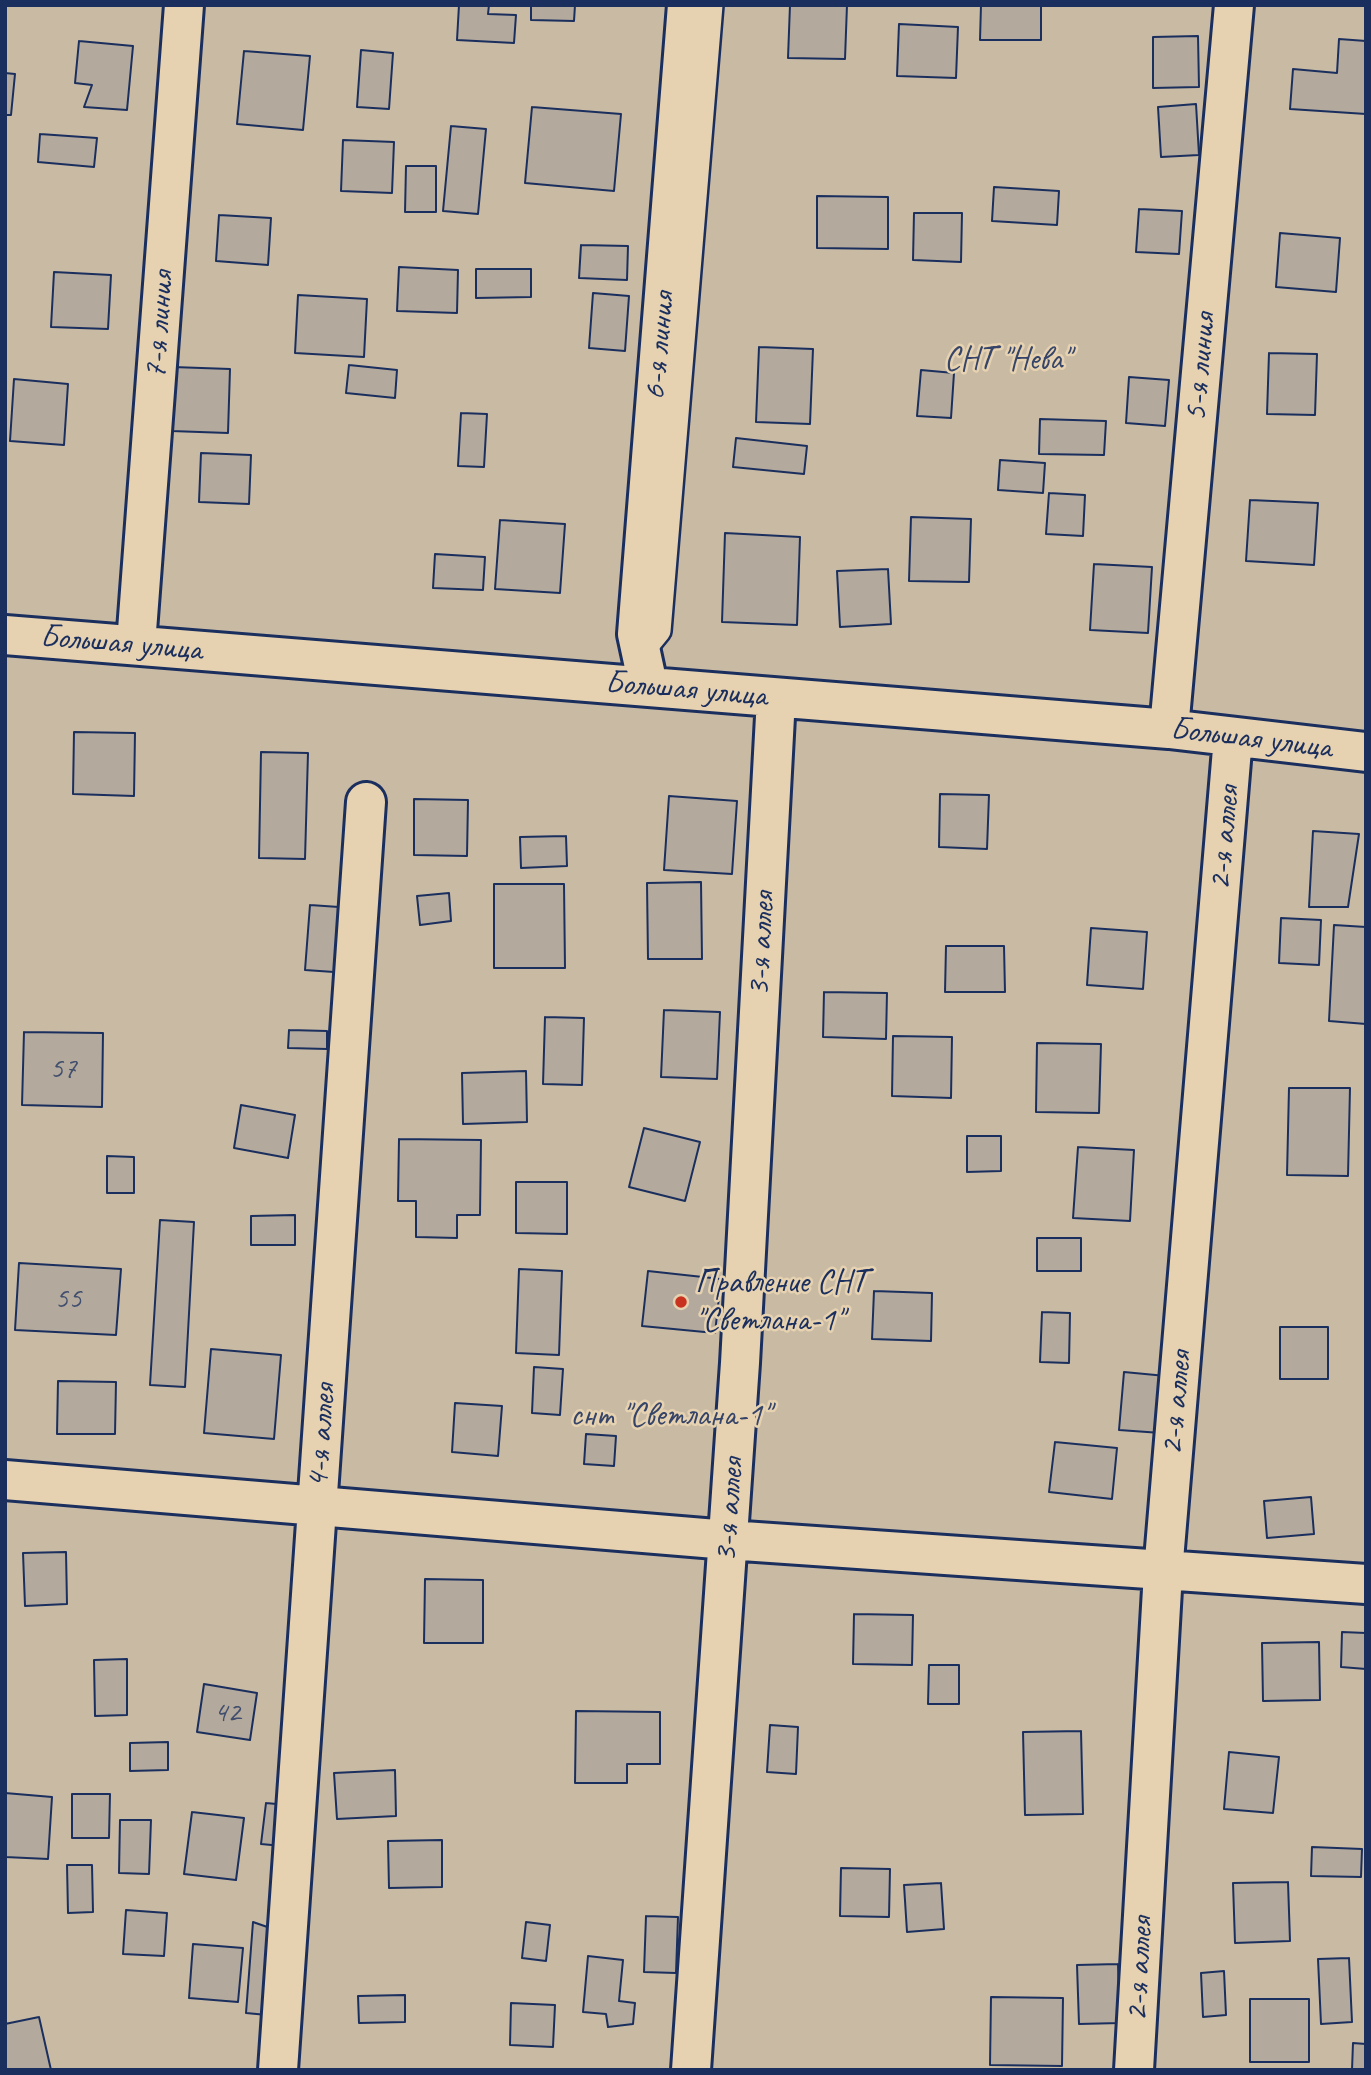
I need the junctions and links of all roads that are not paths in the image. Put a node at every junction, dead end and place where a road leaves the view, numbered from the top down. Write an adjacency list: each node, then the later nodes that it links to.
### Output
1 (184, 5): 6 (street, 7-я линия)
2 (687, 5): 7 (street, 6-я линия)
3 (711, 5): 7 (lane)
4 (1234, 5): 9 (street, 5-я линия)
5 (5, 635): 6 (street, Большая улица)
6 (136, 644): 7 (street, Большая улица)
7 (645, 669): 8 (street, Большая улица)
8 (776, 698): 9 (street, Большая улица); 15 (street, 3-я аллея)
9 (1168, 729): 10 (street, Большая улица)
10 (1233, 737): 11 (street, Большая улица); 16 (street, 2-я аллея)
11 (1366, 752)
12 (366, 802): 14 (street, 4-я аллея)
13 (5, 1480): 14 (street)
14 (317, 1505): 15 (street); 18 (street, 4-я аллея)
15 (728, 1540): 16 (street); 19 (street, 3-я аллея)
16 (1163, 1572): 17 (street); 20 (street, 2-я аллея)
17 (1366, 1584)
18 (278, 2070)
19 (691, 2070)
20 (1134, 2070)

